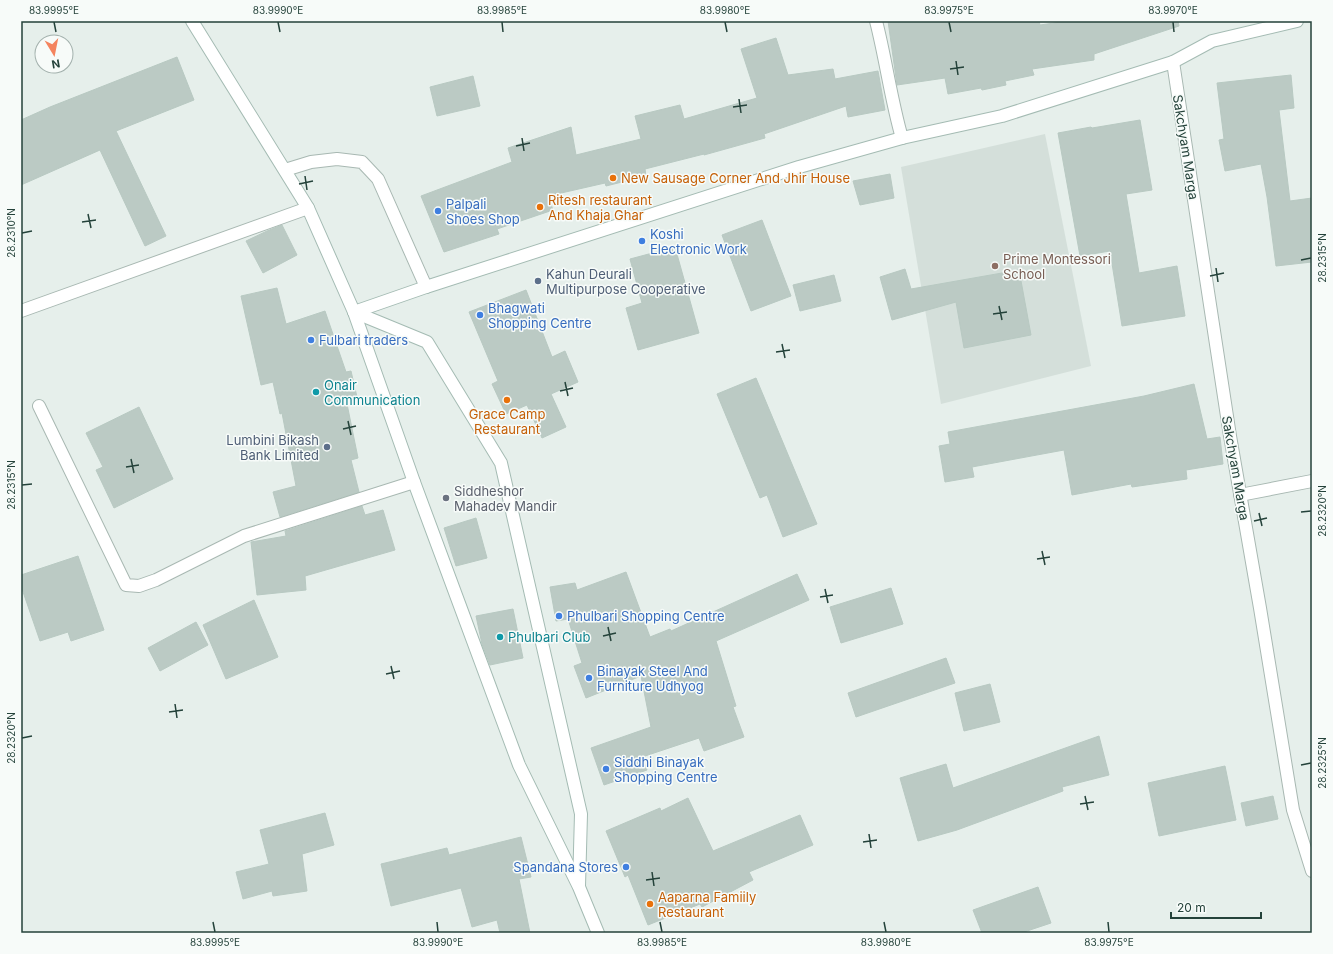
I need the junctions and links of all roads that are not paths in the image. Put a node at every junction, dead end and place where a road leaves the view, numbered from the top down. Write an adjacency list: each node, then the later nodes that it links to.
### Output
1 (192, 21): 6 (main road)
2 (876, 21): 5 (main road)
3 (1297, 21): 4 (main road)
4 (1173, 62): 5 (main road); 14 (main road, Sakchyam Marga)
5 (902, 138): 8 (main road)
6 (285, 170): 7 (main road); 8 (main road)
7 (308, 208): 9 (main road); 10 (main road)
8 (426, 287): 10 (main road)
9 (21, 311)
10 (354, 312): 13 (main road); 16 (main road)
11 (39, 406): 13 (main road)
12 (1312, 481): 14 (main road)
13 (414, 482): 16 (main road)
14 (1240, 495): 15 (main road, Sakchyam Marga)
15 (1312, 871)
16 (579, 887): 17 (main road)
17 (598, 933)

